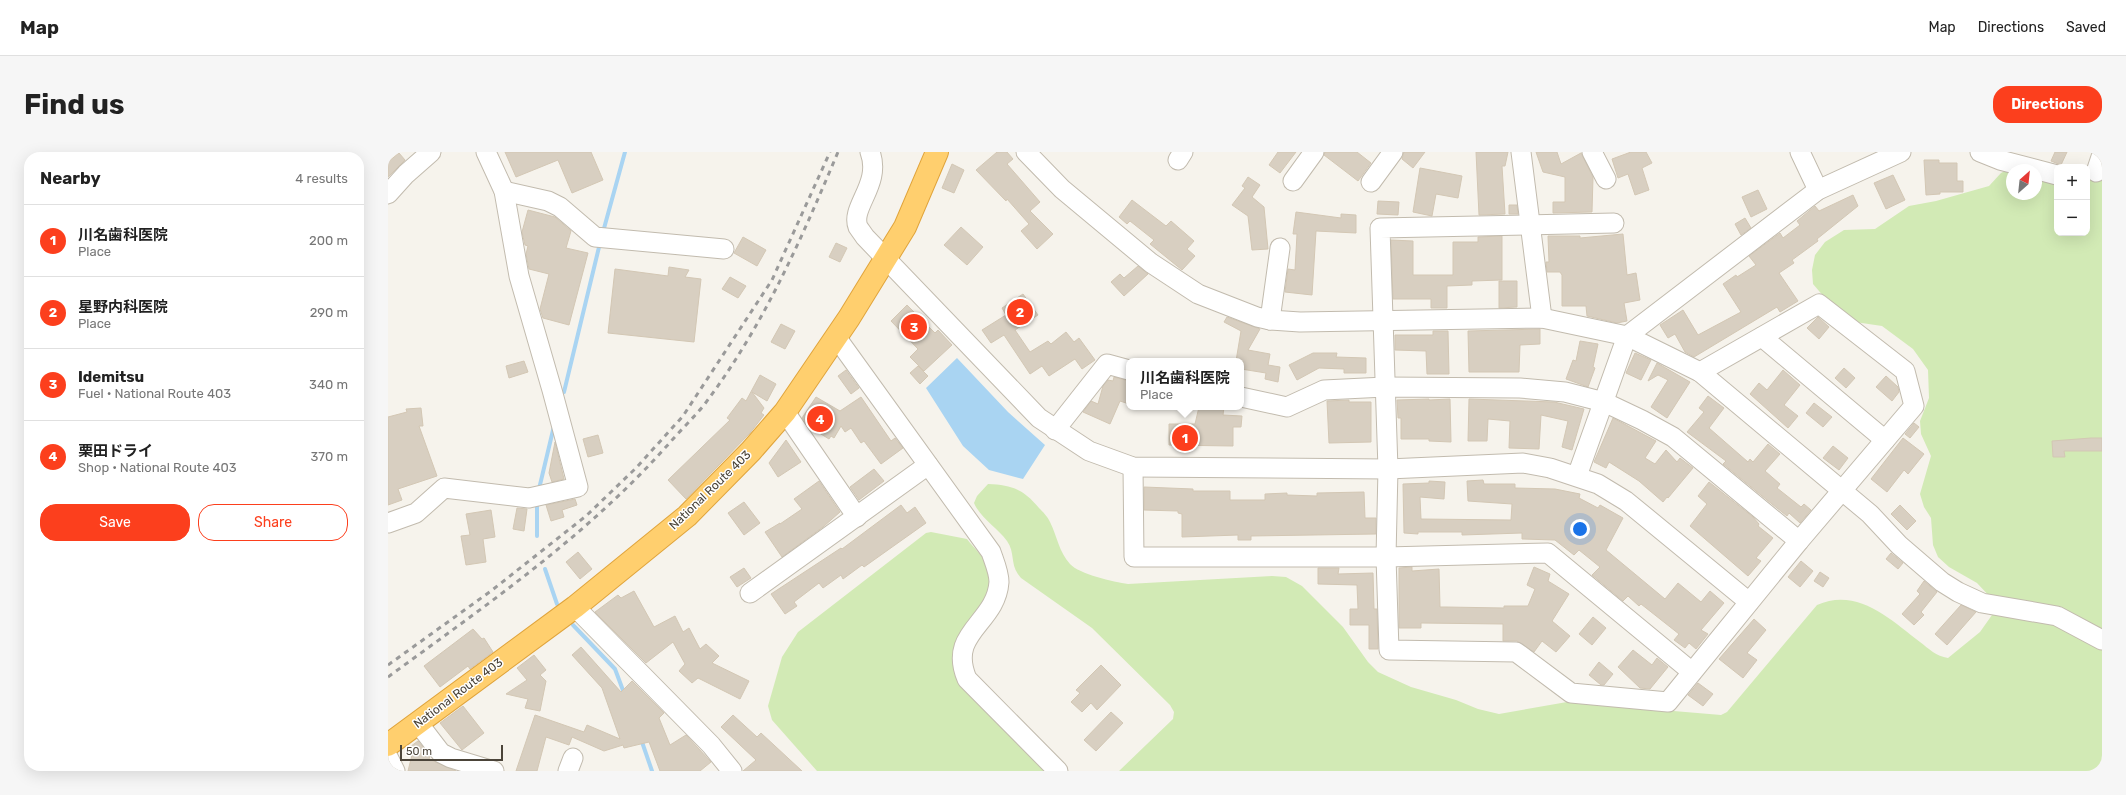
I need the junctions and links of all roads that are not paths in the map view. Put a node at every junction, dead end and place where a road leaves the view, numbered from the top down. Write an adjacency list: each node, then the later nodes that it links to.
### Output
1 (431, 152): 22 (street)
2 (486, 152): 21 (street)
3 (870, 152): 27 (street)
4 (937, 152): 27 (highway, National Route 403)
5 (1026, 152): 29 (street)
6 (1314, 152): 18 (street)
7 (1393, 152): 19 (street)
8 (1521, 152): 24 (street)
9 (1592, 152): 17 (street)
10 (1800, 152): 20 (street)
11 (1900, 152): 20 (street)
12 (1980, 152): 14 (street)
13 (2102, 154): 15 (street)
14 (2001, 156): 16 (street)
15 (2095, 172)
16 (2054, 174)
17 (1606, 179)
18 (1293, 181)
19 (1371, 182)
20 (1818, 190): 31 (street)
21 (504, 191): 26 (street); 48 (street)
22 (388, 194)
23 (1614, 223): 24 (street)
24 (1530, 224): 28 (street); 30 (street)
25 (1280, 248): 29 (street)
26 (724, 249)
27 (886, 258): 32 (highway, National Route 403); 40 (street)
28 (1542, 318): 30 (street); 31 (street)
29 (1270, 320): 30 (street)
30 (1383, 320): 36 (street)
31 (1627, 336): 35 (street); 38 (street)
32 (836, 337): 39 (highway, National Route 403); 42 (street)
33 (1762, 337): 35 (street); 41 (street); 41 (street)
34 (1126, 369): 40 (street)
35 (1700, 372): 46 (street)
36 (1385, 387): 37 (street); 38 (street); 44 (street)
37 (1244, 398)
38 (1604, 402): 45 (street); 49 (street)
39 (785, 412): 47 (street); 53 (highway, National Route 403)
40 (1055, 430): 43 (street)
41 (1885, 440): 46 (street)
42 (928, 466): 47 (street); 62 (street)
43 (1133, 467): 44 (street); 50 (street)
44 (1388, 469): 45 (street); 50 (street)
45 (1577, 476): 52 (street)
46 (1842, 491): 49 (street); 54 (street)
47 (856, 518): 51 (street)
48 (388, 523)
49 (1799, 541): 52 (street)
50 (1386, 556): 55 (street); 55 (street)
51 (750, 593)
52 (1749, 602): 55 (street)
53 (575, 607): 56 (highway, National Route 403); 61 (street)
54 (2102, 640)
55 (1692, 672)
56 (418, 723): 57 (highway, National Route 403); 60 (street)
57 (388, 745)
58 (388, 757): 59 (street)
59 (395, 771)
60 (494, 771)
61 (732, 771)
62 (1058, 771)

